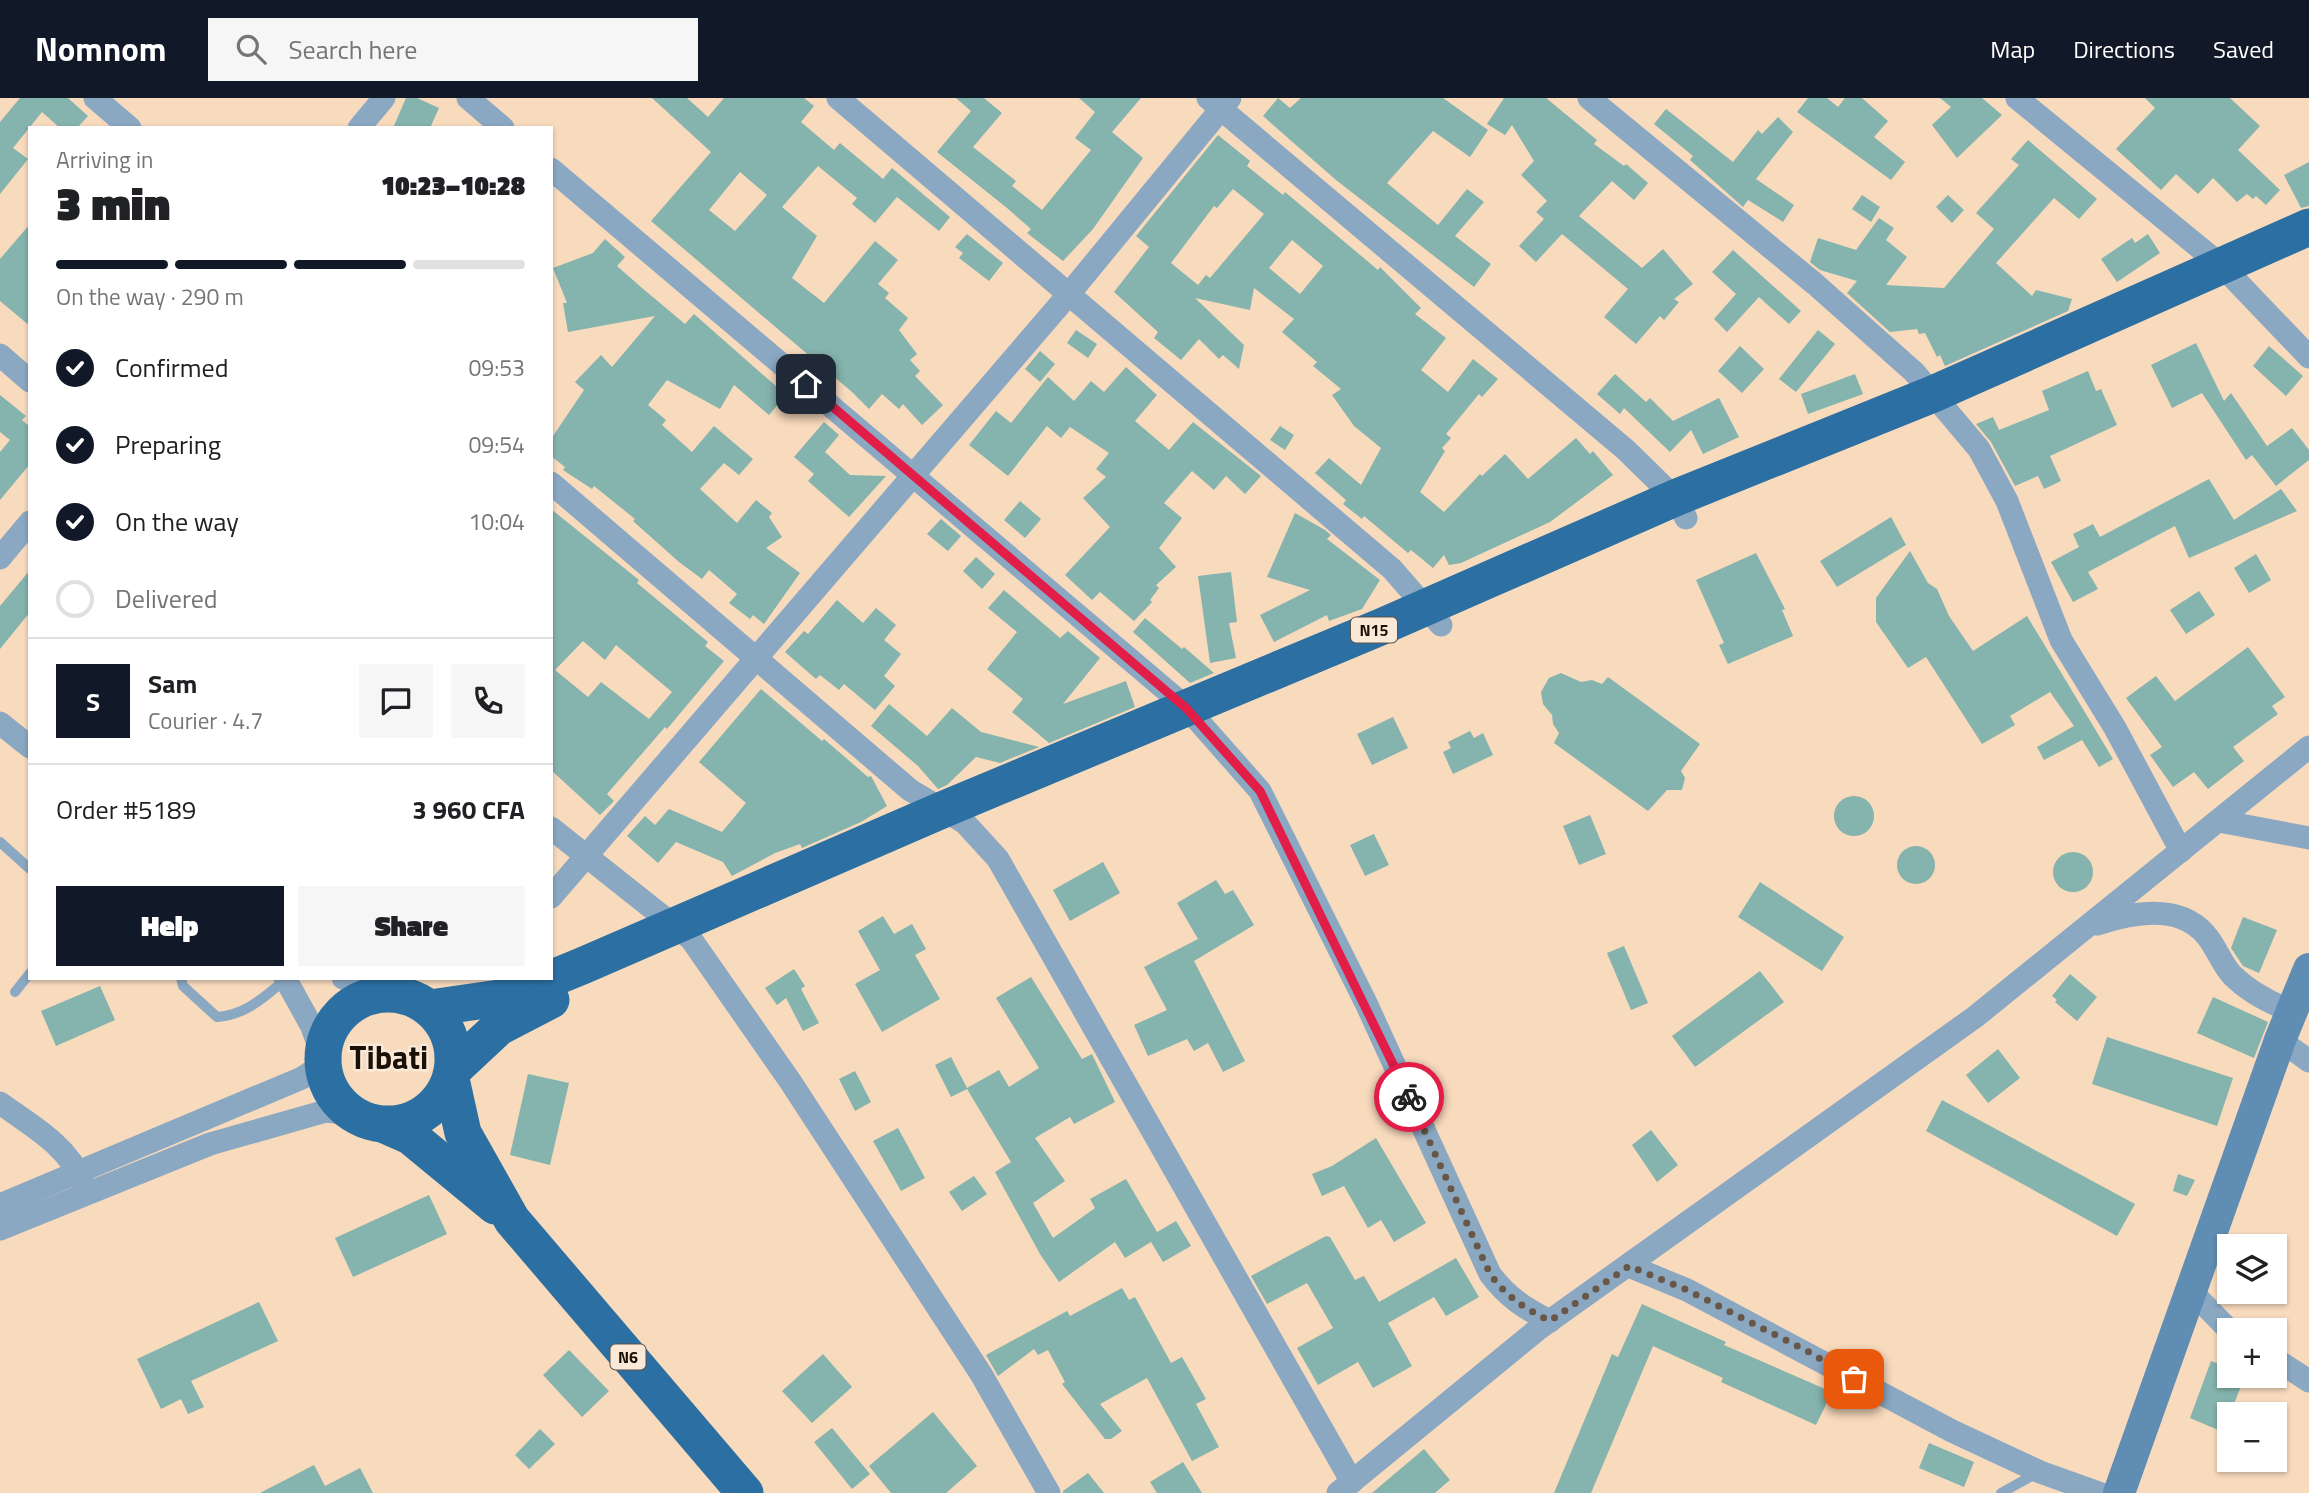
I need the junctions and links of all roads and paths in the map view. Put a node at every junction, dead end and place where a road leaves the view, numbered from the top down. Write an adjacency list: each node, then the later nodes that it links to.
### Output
1 (95, 98): 8 (street)
2 (384, 98): 9 (street)
3 (468, 98): 10 (street)
4 (838, 98): 15 (street)
5 (1589, 98): 19 (street)
6 (2017, 98): 14 (street)
7 (1220, 102): 15 (street); 22 (street)
8 (128, 126)
9 (361, 126)
10 (501, 126)
11 (553, 171): 20 (street)
12 (2309, 227): 14 (highway, N15)
13 (2309, 251): 14 (highway, N15)
14 (2231, 275): 17 (street); 19 (highway, N15)
15 (1069, 293): 20 (street); 25 (street)
16 (0, 355): 18 (street)
17 (2309, 357)
18 (28, 379)
19 (1940, 403): 22 (highway, N15); 36 (street)
20 (912, 474): 26 (street); 27 (street)
21 (553, 485): 26 (street)
22 (1680, 508): 25 (highway, N15)
23 (28, 524): 24 (street)
24 (0, 558)
25 (1434, 616): 27 (highway, N15)
26 (758, 658): 31 (street); 37 (street)
27 (1193, 715): 31 (highway, N15); 67 (street)
28 (0, 723): 29 (street)
29 (28, 745)
30 (2309, 747): 32 (street)
31 (954, 817): 41 (highway, N15); 71 (street)
32 (2218, 821): 34 (street); 36 (street)
33 (553, 830): 37 (street)
34 (2309, 838)
35 (0, 842): 38 (lane)
36 (2181, 851): 40 (street)
37 (586, 858): 39 (street); 41 (street)
38 (28, 867)
39 (553, 896)
40 (2090, 926): 53 (street); 64 (street)
41 (684, 932): 48 (highway, N15); 56 (highway, N15); 73 (street)
42 (2309, 969): 53 (main road)
43 (28, 976): 50 (lane)
44 (182, 980): 45 (lane)
45 (284, 980)
46 (286, 980): 54 (street)
47 (348, 980): 51 (street)
48 (553, 980)
49 (553, 980): 52 (highway, N15)
50 (15, 992)
51 (384, 993): 52 (highway); 54 (highway)
52 (456, 997): 56 (highway, N6)
53 (2286, 1026): 55 (street); 65 (main road)
54 (322, 1059): 58 (highway, N6); 59 (street)
55 (2309, 1061)
56 (452, 1074): 58 (highway); 62 (highway, N6)
57 (0, 1103): 59 (street)
58 (369, 1119): 60 (street); 62 (highway, N6)
59 (78, 1170): 60 (street); 61 (street)
60 (86, 1193): 63 (street)
61 (0, 1205)
62 (512, 1220): 72 (highway, N6)
63 (0, 1229)
64 (1629, 1266): 67 (street); 70 (street)
65 (2190, 1290): 66 (street); 76 (main road)
66 (2217, 1318)
67 (1550, 1321): 71 (street)
68 (2287, 1367): 69 (street)
69 (2309, 1381)
70 (2040, 1472): 74 (lane); 75 (street)
71 (1345, 1487)
72 (745, 1493)
73 (1049, 1493)
74 (2001, 1493)
75 (2099, 1493)
76 (2119, 1493)

